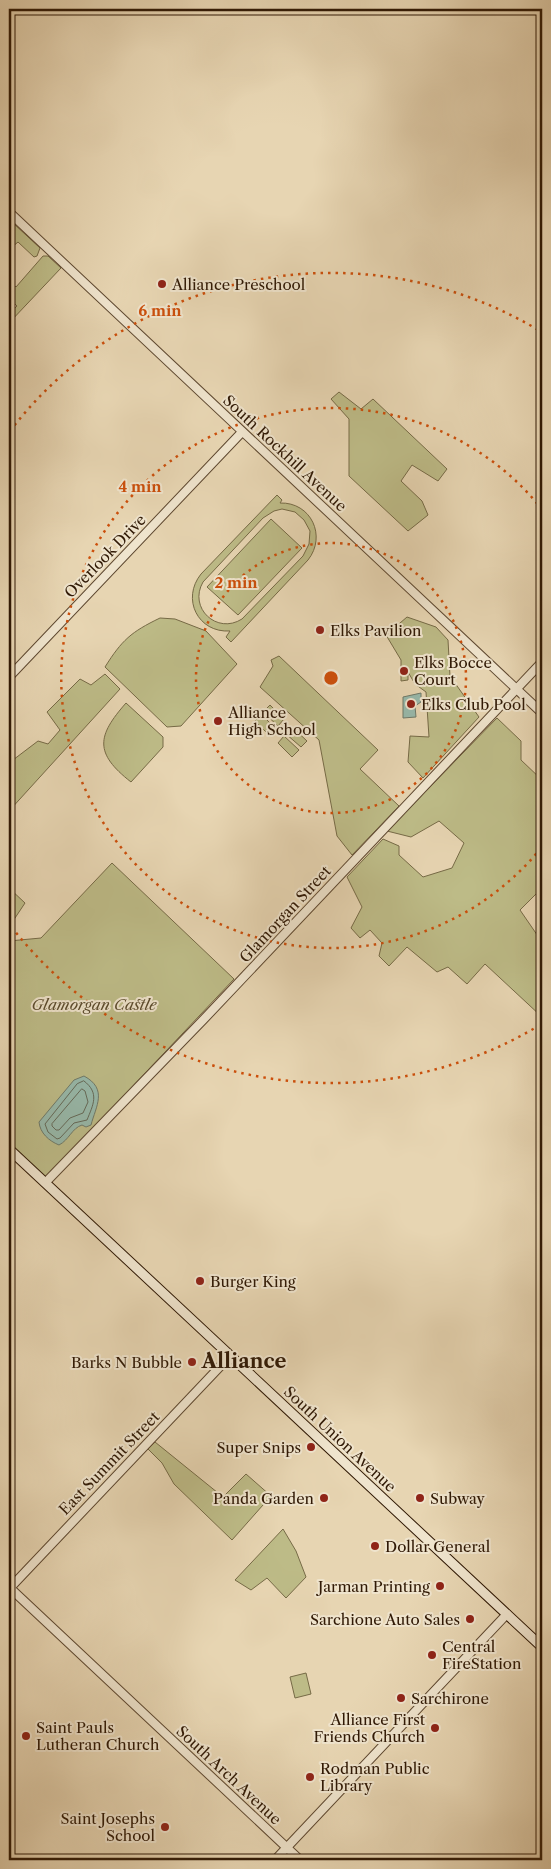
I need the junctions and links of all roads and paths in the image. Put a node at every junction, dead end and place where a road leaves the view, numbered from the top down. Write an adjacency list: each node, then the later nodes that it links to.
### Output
1 (9, 212): 2 (street, South Rockhill Avenue)
2 (242, 432): 4 (street, Overlook Drive); 5 (street, South Rockhill Avenue)
3 (542, 662): 5 (street, Glamorgan Street)
4 (9, 677)
5 (516, 689): 6 (street, South Rockhill Avenue); 8 (street, Glamorgan Street)
6 (542, 713)
7 (9, 1149): 8 (main road, South Union Avenue)
8 (45, 1183): 9 (main road, South Union Avenue)
9 (230, 1356): 10 (street, East Summit Street); 11 (main road, South Union Avenue)
10 (9, 1588): 13 (street, South Arch Avenue)
11 (507, 1614): 12 (main road, South Union Avenue); 13 (street)
12 (542, 1647)
13 (287, 1848): 14 (street); 15 (street, South Arch Avenue)
14 (275, 1860)
15 (300, 1860)

